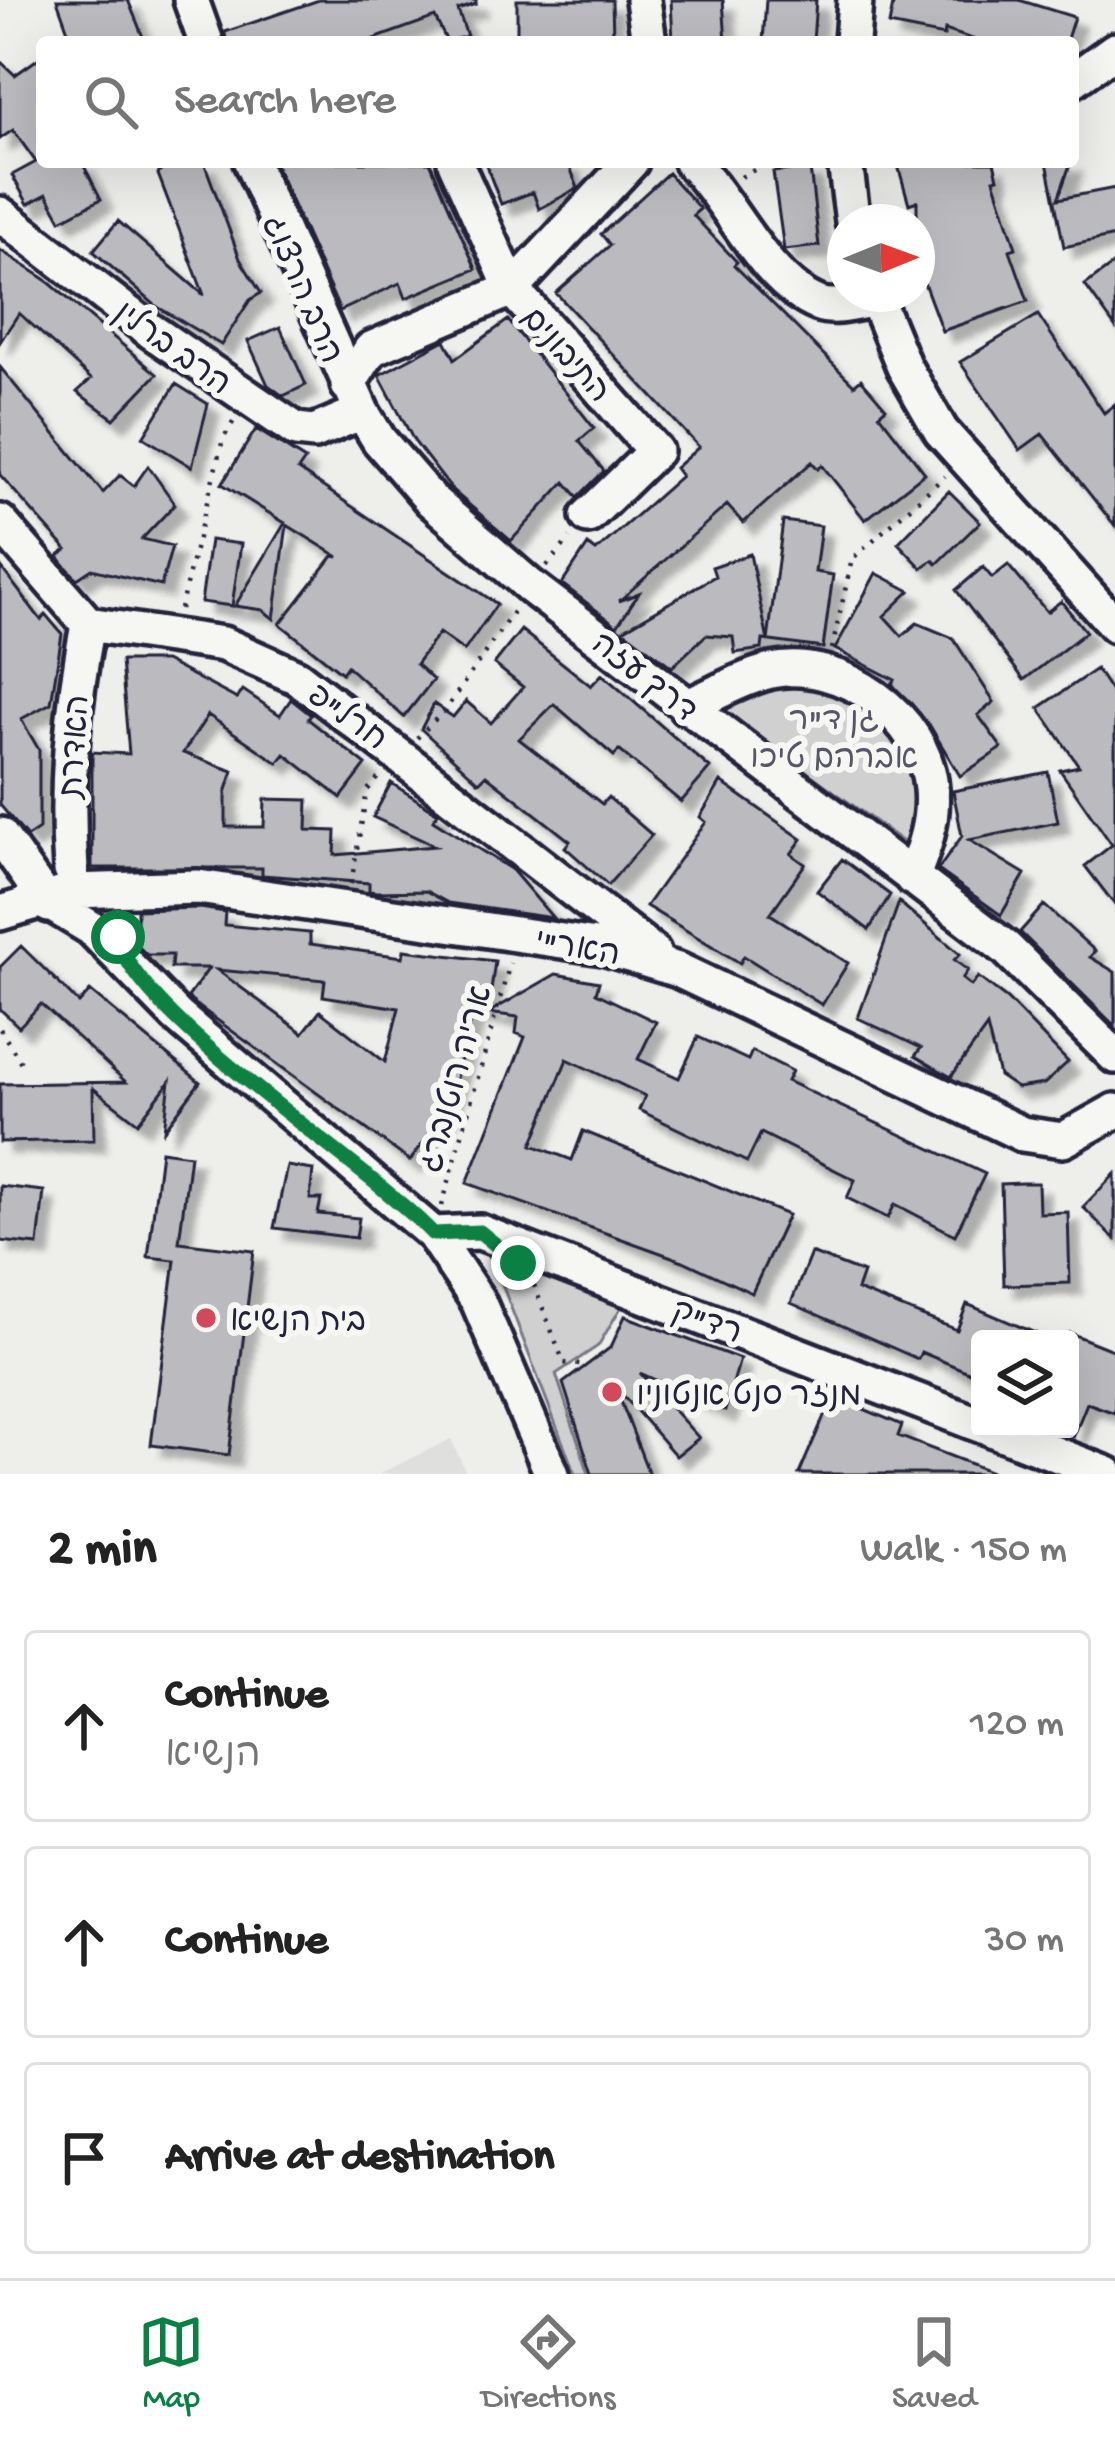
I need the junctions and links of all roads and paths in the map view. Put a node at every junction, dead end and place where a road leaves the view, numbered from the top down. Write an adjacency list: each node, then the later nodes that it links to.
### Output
1 (191, 0): 5 (street)
2 (201, 0): 6 (street)
3 (644, 0): 7 (street)
4 (855, 0): 8 (street)
5 (206, 36)
6 (207, 36)
7 (648, 36)
8 (852, 36)
9 (1113, 57): 10 (street)
10 (1079, 77)
11 (254, 168): 21 (street, הרב הרצוג)
12 (458, 168): 18 (street, התיבונים)
13 (625, 168): 18 (street)
14 (696, 168): 19 (street)
15 (846, 168): 16 (street)
16 (851, 204)
17 (0, 214): 23 (street, הרב ברלין)
18 (512, 290): 22 (street); 26 (street, התיבונים)
19 (827, 305)
20 (881, 312): 25 (street)
21 (325, 338): 22 (street); 24 (street, הרב הרצוג)
22 (371, 349): 24 (street)
23 (247, 399): 24 (street, הרב ברלין); 31 (path)
24 (356, 399): 28 (street, דרך עזה)
25 (964, 458): 30 (street); 32 (path)
26 (588, 516): 28 (path)
27 (0, 522): 29 (street)
28 (530, 586): 33 (street, דרך עזה); 34 (path)
29 (88, 624): 31 (street, חרל"פ); 36 (street, האדרת)
30 (1115, 625)
31 (174, 636): 34 (street, חרל"פ)
32 (826, 672): 33 (street); 37 (street)
33 (686, 707): 37 (street, דרך עזה)
34 (401, 754): 41 (path); 42 (street, חרל"פ)
35 (0, 835): 40 (street)
36 (71, 869)
37 (912, 878): 51 (street, דרך עזה)
38 (140, 888): 40 (street, האר"י); 41 (street, האר"י); 47 (street)
39 (0, 890): 40 (street)
40 (44, 897): 43 (street, האר"י); 44 (street); 47 (street)
41 (349, 908): 45 (street, האר"י)
42 (594, 908): 46 (street); 48 (street, חרל"פ)
43 (0, 916): 44 (street)
44 (68, 927): 49 (street)
45 (517, 934): 46 (street, האר"י); 54 (path, אריה רוטנברג)
46 (574, 942): 48 (street, האר"י)
47 (124, 962): 49 (street)
48 (678, 970): 53 (street, האר"י)
49 (177, 1016): 54 (street)
50 (0, 1029): 52 (path)
51 (1115, 1056)
52 (23, 1066)
53 (1115, 1111)
54 (433, 1234): 57 (street, רד"ק); 59 (street)
55 (530, 1275): 56 (path)
56 (588, 1366)
57 (971, 1422)
58 (1014, 1438): 60 (street)
59 (552, 1474)
60 (1107, 1474)

